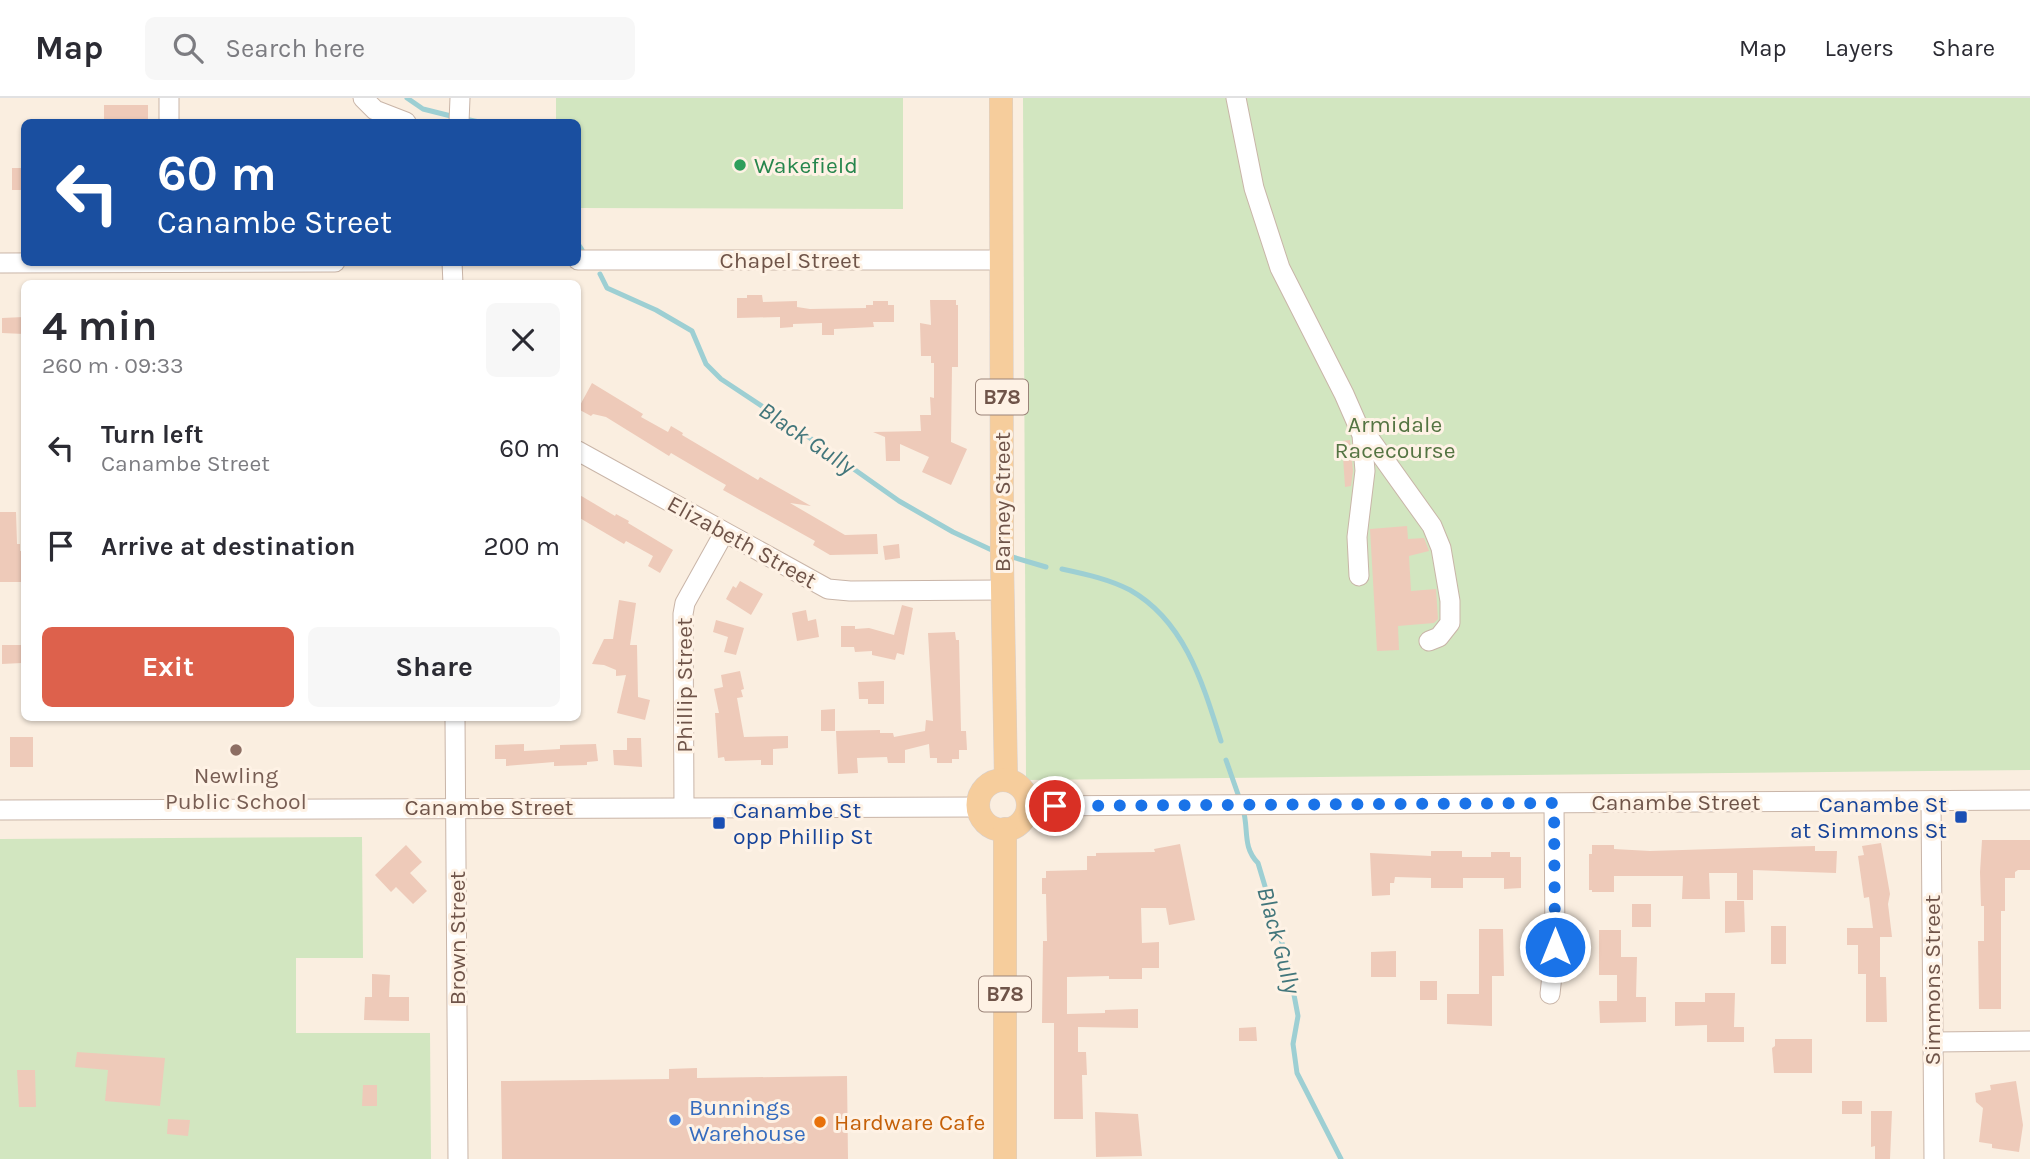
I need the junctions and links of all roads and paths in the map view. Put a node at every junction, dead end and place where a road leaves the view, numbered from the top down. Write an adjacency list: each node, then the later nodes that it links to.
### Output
1 (169, 98): 5 (street)
2 (363, 98): 6 (street)
3 (1001, 98): 8 (main road, Barney Street / B78)
4 (1236, 98): 11 (street)
5 (169, 119)
6 (398, 119)
7 (581, 260): 8 (street, Chapel Street)
8 (1002, 260): 15 (main road, Barney Street / B78)
9 (0, 263): 10 (street)
10 (21, 263)
11 (1354, 415): 14 (street); 16 (street)
12 (581, 454): 13 (street, Elizabeth Street)
13 (724, 533): 15 (street, Elizabeth Street); 22 (street, Phillip Street)
14 (1359, 576)
15 (1002, 590): 18 (main road, Barney Street / B78)
16 (1429, 641)
17 (455, 721): 25 (street, Brown Street)
18 (1006, 780): 23 (main road); 24 (main road)
19 (2030, 800): 20 (street, Canambe Street)
20 (1931, 801): 21 (street, Canambe Street); 30 (street, Simmons Street)
21 (1554, 803): 23 (street, Canambe Street); 28 (street)
22 (684, 806): 24 (street, Canambe Street); 25 (street, Canambe Street)
23 (1027, 806): 27 (main road)
24 (978, 807): 27 (main road)
25 (456, 808): 26 (street, Canambe Street); 31 (street, Brown Street)
26 (0, 810)
27 (1005, 830): 32 (main road, B78)
28 (1550, 994)
29 (2030, 1041): 30 (street)
30 (1933, 1042): 33 (street, Simmons Street)
31 (458, 1159)
32 (1005, 1159)
33 (1934, 1159)

